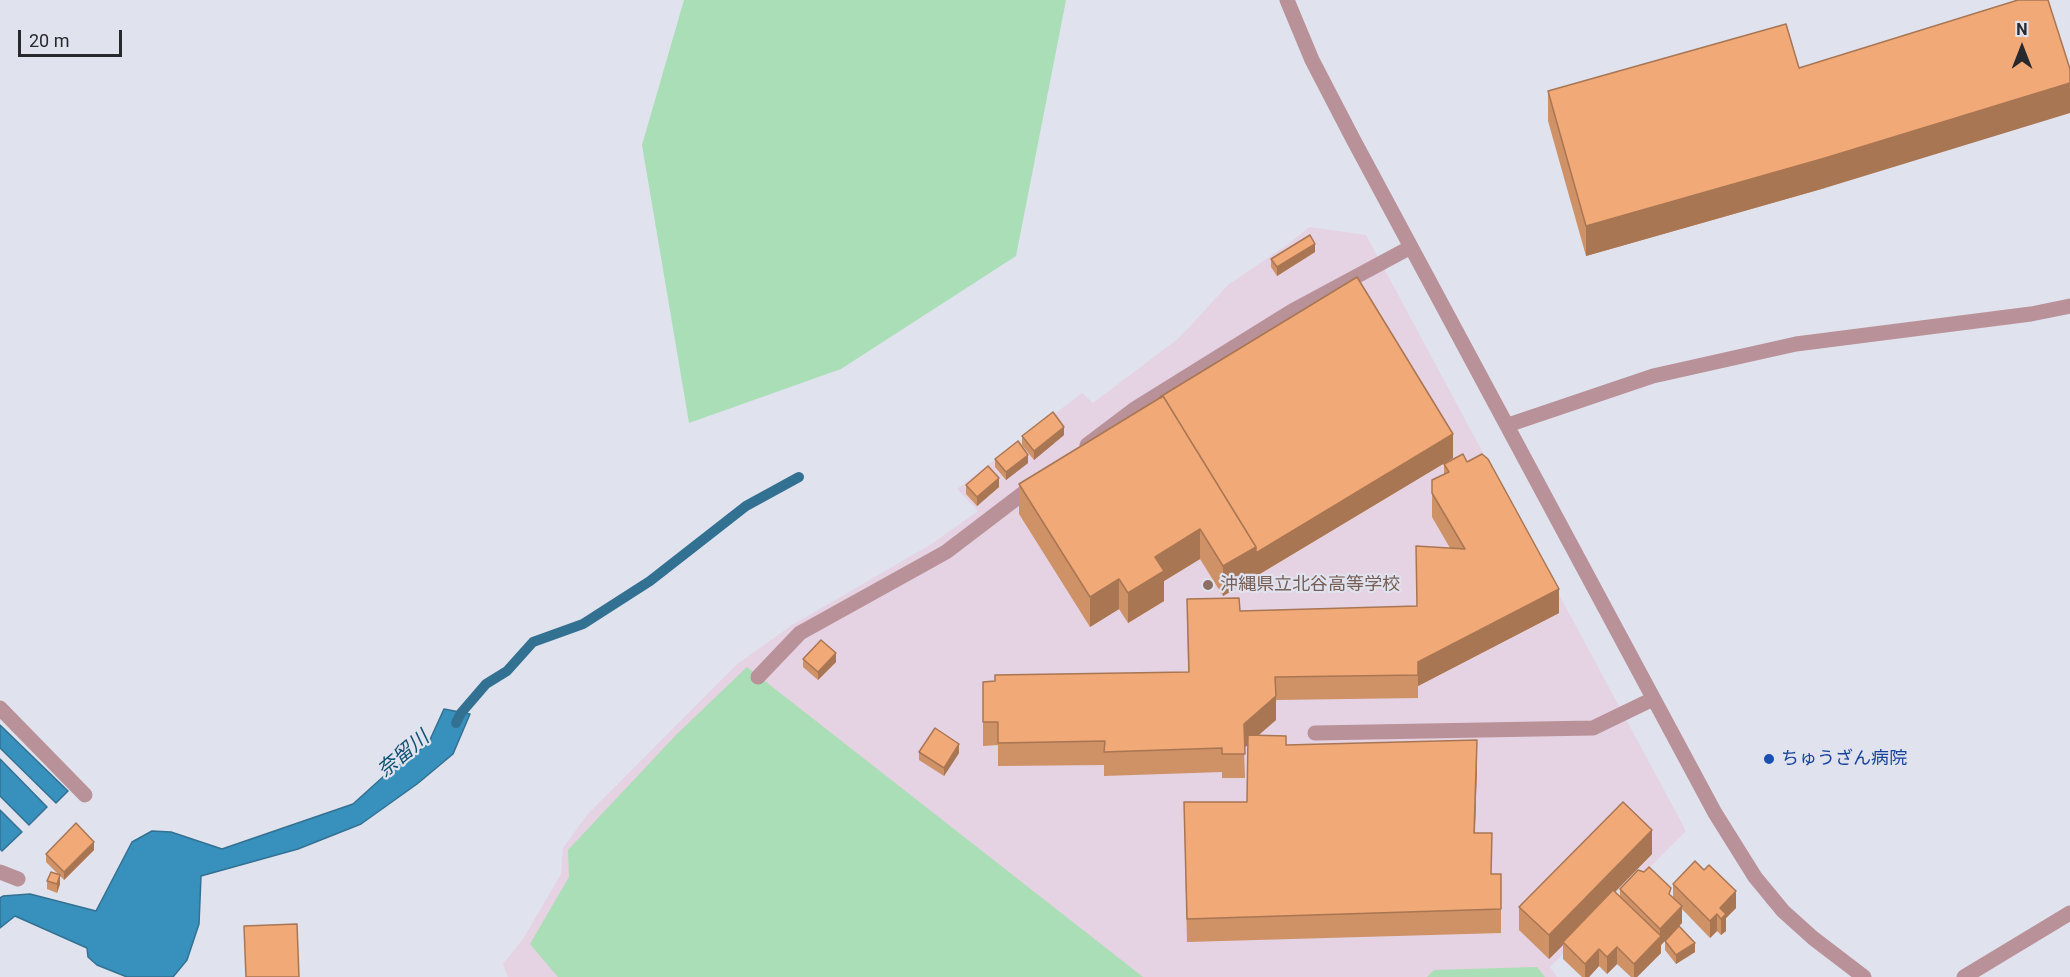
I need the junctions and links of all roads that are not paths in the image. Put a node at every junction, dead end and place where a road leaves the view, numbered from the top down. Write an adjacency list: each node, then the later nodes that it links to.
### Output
1 (1287, 0): 2 (street)
2 (1411, 247): 4 (street); 5 (street)
3 (2070, 306): 4 (street)
4 (1508, 425): 8 (street)
5 (1079, 451)
6 (1051, 473): 7 (street)
7 (758, 677)
8 (1653, 699): 10 (street); 15 (street)
9 (0, 708): 11 (street)
10 (1315, 733)
11 (85, 795)
12 (0, 872): 13 (street)
13 (18, 879)
14 (2070, 913): 16 (street)
15 (1864, 977)
16 (1964, 977)

